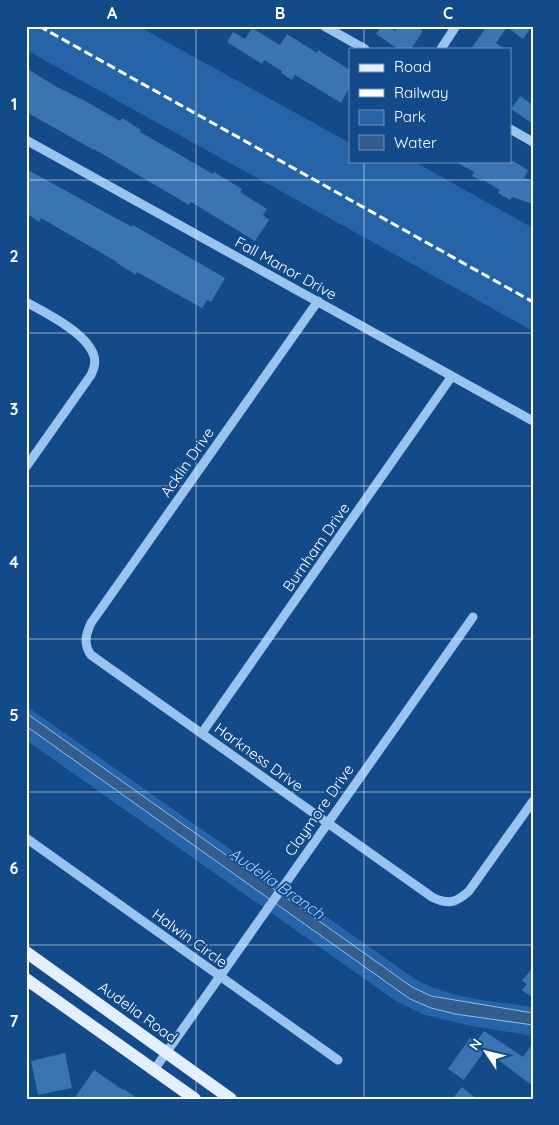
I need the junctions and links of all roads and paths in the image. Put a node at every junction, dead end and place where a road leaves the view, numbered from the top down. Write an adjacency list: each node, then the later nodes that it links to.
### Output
1 (324, 26): 3 (street)
2 (456, 26): 4 (street)
3 (363, 48)
4 (441, 48)
5 (512, 131): 7 (street)
6 (26, 140): 8 (street, Fall Manor Drive)
7 (533, 142)
8 (318, 301): 10 (street, Fall Manor Drive); 14 (street, Acklin Drive)
9 (26, 302): 12 (street)
10 (452, 376): 11 (street, Fall Manor Drive); 15 (street, Burnham Drive)
11 (533, 421)
12 (26, 467)
13 (473, 617): 17 (street, Claymore Drive)
14 (86, 642): 15 (street, Harkness Drive)
15 (202, 733): 17 (street, Harkness Drive)
16 (533, 801): 17 (street, Harkness Drive)
17 (328, 822): 20 (street, Claymore Drive)
18 (26, 838): 20 (street, Halwin Circle)
19 (26, 952): 22 (main road, Audelia Road)
20 (219, 976): 22 (street, Claymore Drive); 23 (street, Halwin Circle)
21 (26, 980): 24 (main road)
22 (166, 1052): 24 (street, Claymore Drive); 26 (main road, Audelia Road)
23 (338, 1060)
24 (154, 1070): 25 (main road)
25 (195, 1099)
26 (231, 1099)

